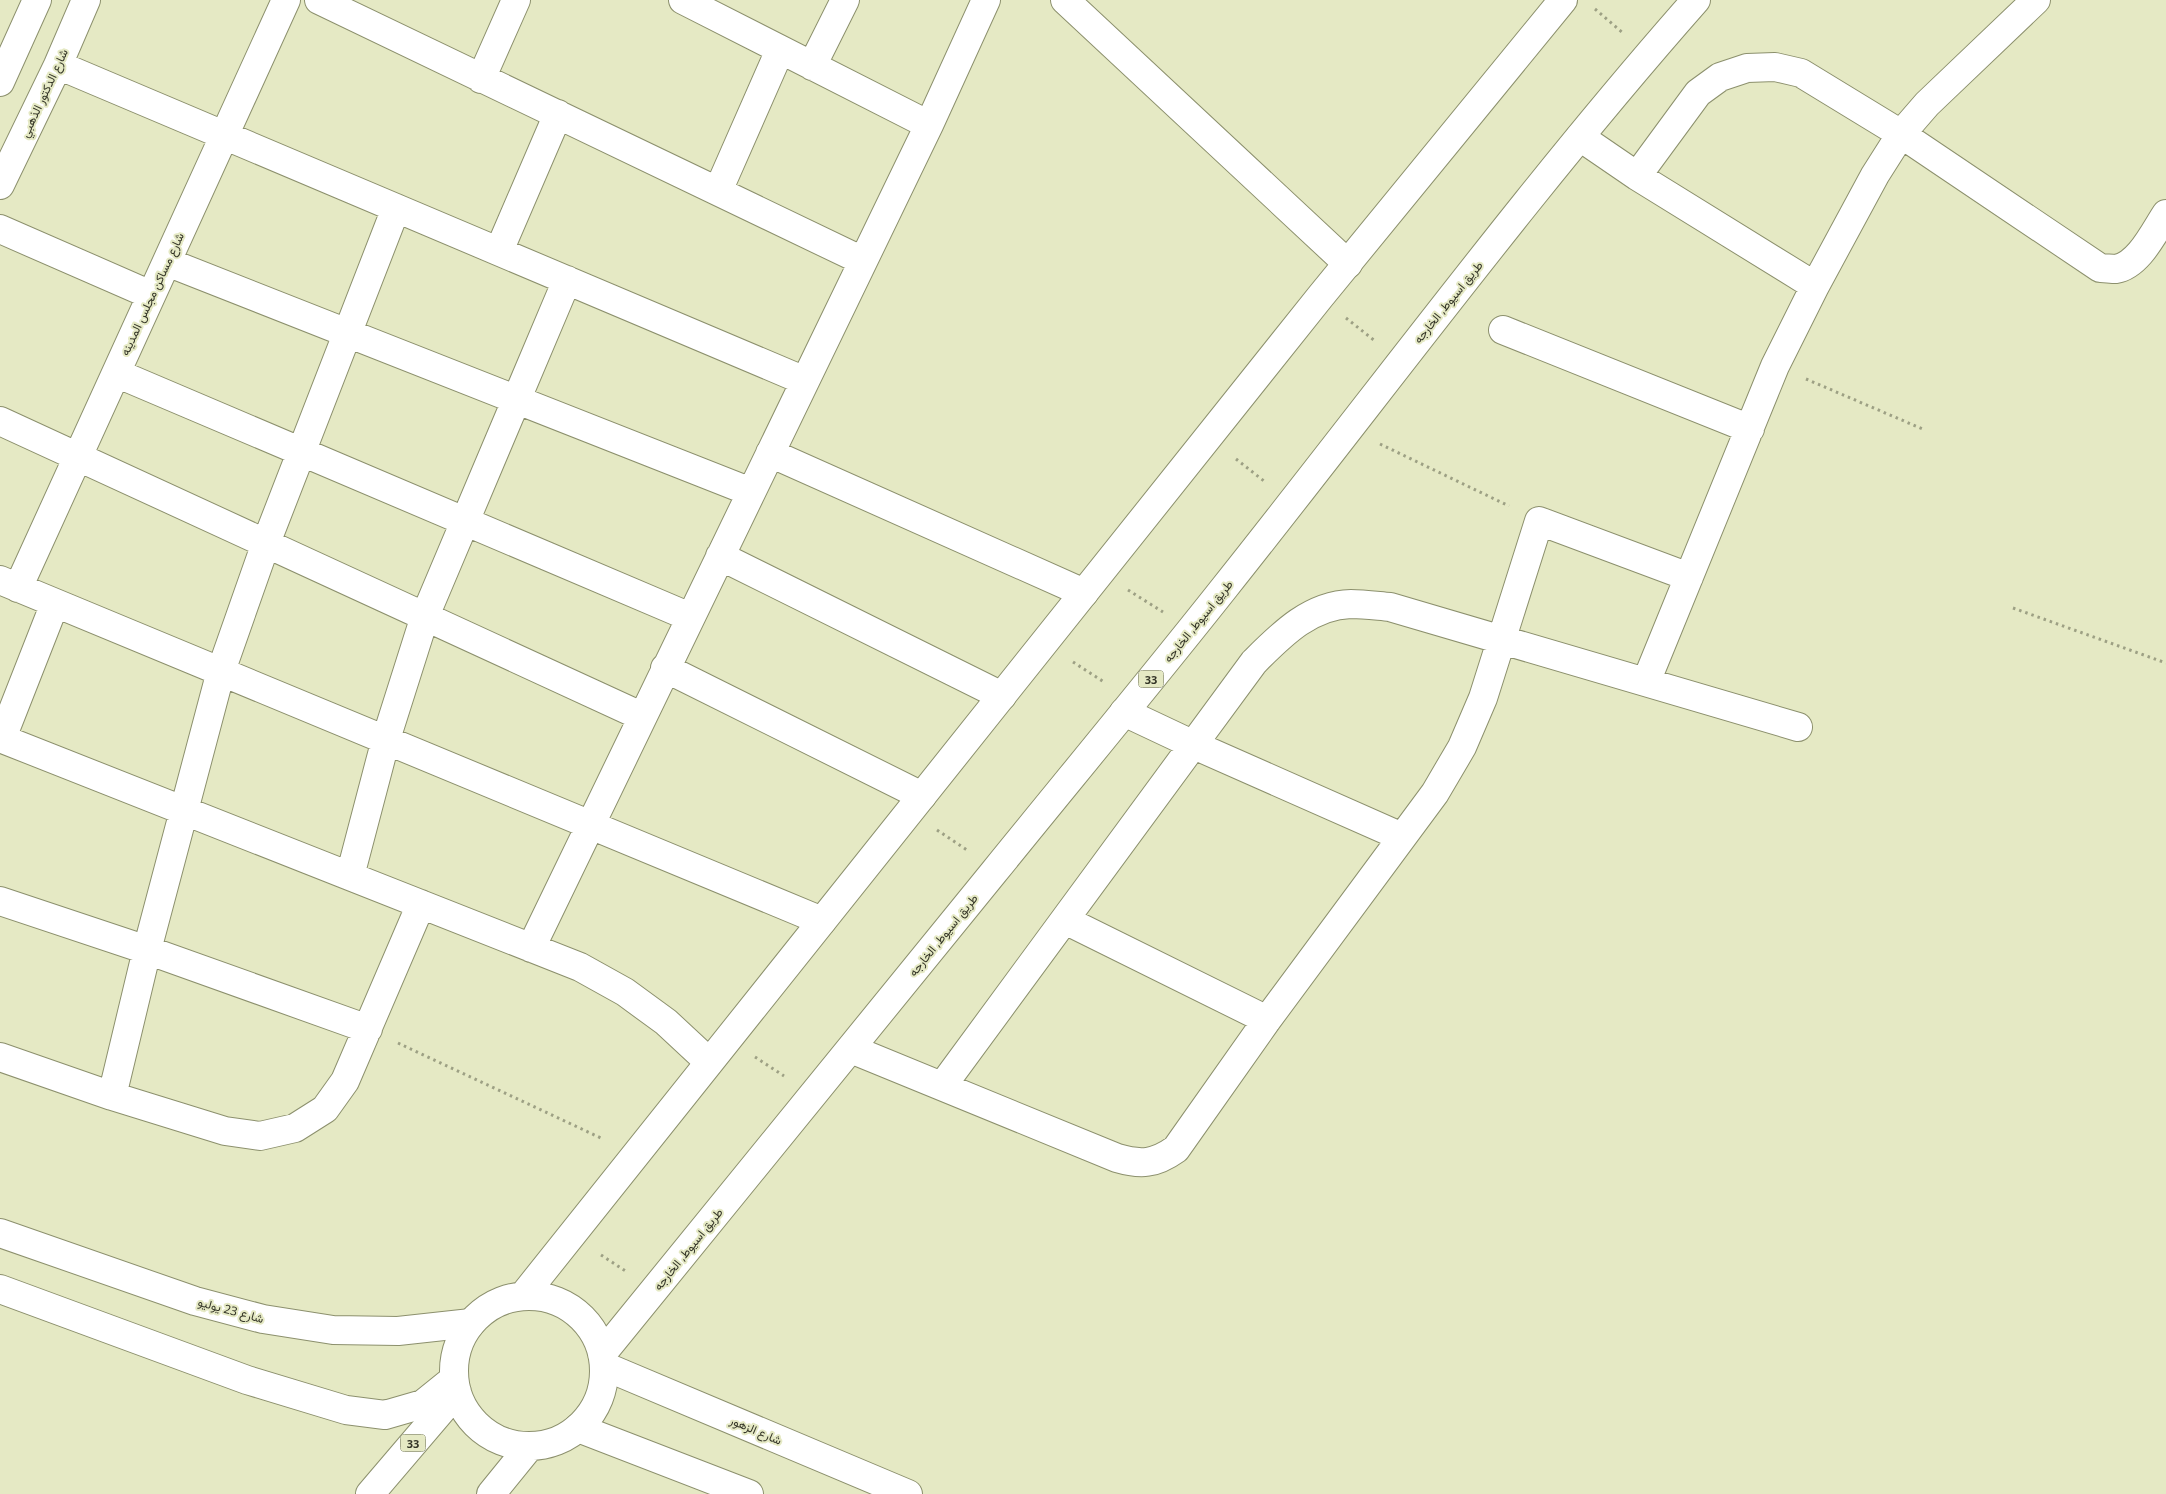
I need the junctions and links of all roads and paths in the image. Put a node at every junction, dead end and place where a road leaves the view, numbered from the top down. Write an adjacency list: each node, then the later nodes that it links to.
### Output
1 (37, 0): 19 (main road)
2 (86, 0): 16 (main road, شارع الدكتور الذهبي)
3 (286, 0): 23 (main road, شارع مساكن مجلس المدينه)
4 (319, 0): 18 (main road)
5 (516, 0): 18 (main road)
6 (683, 0): 14 (main road)
7 (845, 0): 17 (main road)
8 (986, 0): 21 (main road)
9 (1065, 0): 34 (main road)
10 (1563, 0): 34 (main road)
11 (1696, 0): 15 (main road, طريق اسيوط, الخارجه / 33)
12 (2036, 0): 22 (main road)
13 (1592, 6): 15 (path)
14 (780, 50): 17 (main road); 27 (main road)
15 (1648, 55): 24 (main road, طريق اسيوط, الخارجه / 33)
16 (58, 65): 23 (main road); 26 (main road, شارع الدكتور الذهبي)
17 (812, 66): 21 (main road)
18 (481, 79): 20 (main road)
19 (0, 82)
20 (558, 114): 27 (main road); 31 (main road)
21 (929, 125): 32 (main road)
22 (1901, 134): 25 (main road); 29 (main road); 36 (main road)
23 (224, 135): 28 (main road); 33 (main road, شارع مساكن مجلس المدينه)
24 (1580, 137): 25 (main road); 41 (main road, طريق اسيوط, الخارجه / 33)
25 (1638, 176): 36 (main road)
26 (0, 185)
27 (718, 191): 32 (main road)
28 (396, 208): 31 (main road); 40 (main road)
29 (2166, 214)
30 (0, 229): 37 (main road)
31 (499, 251): 35 (main road)
32 (863, 261): 44 (main road)
33 (167, 262): 37 (main road, شارع مساكن مجلس المدينه); 40 (main road)
34 (1348, 264): 38 (main road)
35 (567, 280): 44 (main road); 45 (main road)
36 (1815, 286): 42 (main road)
37 (151, 295): 43 (main road, شارع مساكن مجلس المدينه)
38 (1320, 297): 41 (path); 50 (main road)
39 (1503, 330): 47 (main road)
40 (348, 334): 45 (main road); 51 (main road)
41 (1401, 361): 48 (main road, طريق اسيوط, الخارجه / 33)
42 (1775, 366): 47 (main road); 49 (path)
43 (116, 373): 51 (main road); 53 (main road, شارع مساكن مجلس المدينه)
44 (805, 380): 52 (main road)
45 (516, 400): 54 (main road); 56 (main road)
46 (0, 421): 53 (main road)
47 (1750, 429): 61 (main road)
48 (1350, 430): 55 (main road, طريق اسيوط, الخارجه / 33); 57 (path)
49 (1925, 430)
50 (1208, 437): 55 (path); 60 (main road)
51 (302, 452): 56 (main road); 58 (main road)
52 (770, 453): 54 (main road); 63 (main road)
53 (78, 457): 58 (main road); 62 (main road, شارع مساكن مجلس المدينه)
54 (751, 492): 59 (main road)
55 (1292, 503): 68 (main road, طريق اسيوط, الخارجه / 33)
56 (465, 521): 66 (main road); 67 (main road)
57 (1539, 521): 61 (main road); 69 (main road)
58 (266, 543): 66 (main road); 73 (main road)
59 (720, 556): 67 (main road); 75 (main road)
60 (1100, 572): 63 (main road); 68 (path)
61 (1689, 577): 74 (main road)
62 (9, 584): 64 (main road)
63 (1084, 593): 70 (main road)
64 (55, 603): 73 (main road); 79 (main road)
65 (2013, 608): 71 (path)
66 (425, 616): 77 (main road); 80 (main road)
67 (690, 617): 72 (main road)
68 (1192, 630): 76 (main road, طريق اسيوط, الخارجه / 33)
69 (1502, 639): 74 (main road); 81 (main road); 85 (main road)
70 (1043, 643): 75 (main road); 76 (path)
71 (2166, 663)
72 (665, 668): 77 (main road); 82 (main road)
73 (221, 672): 80 (main road); 83 (main road)
74 (1646, 682): 78 (main road)
75 (1002, 696): 82 (main road)
76 (1129, 706): 81 (main road); 86 (main road, طريق اسيوط, الخارجه / 33)
77 (641, 716): 84 (main road)
78 (1798, 727)
79 (1, 738): 83 (main road)
80 (386, 739): 84 (main road); 87 (main road)
81 (1194, 745): 85 (main road); 90 (main road)
82 (916, 804): 86 (path); 91 (main road)
83 (184, 810): 87 (main road); 93 (main road)
84 (590, 824): 91 (main road); 92 (main road)
85 (1402, 837): 94 (main road)
86 (996, 870): 97 (main road, طريق اسيوط, الخارجه / 33)
87 (350, 876): 89 (main road)
88 (0, 901): 93 (main road)
89 (421, 904): 92 (main road); 95 (main road)
90 (1065, 920): 94 (main road); 100 (main road)
91 (822, 921): 96 (main road)
92 (530, 948): 99 (main road)
93 (147, 950): 95 (main road); 102 (main road)
94 (1267, 1020): 100 (main road)
95 (368, 1029): 102 (main road); 103 (path)
96 (728, 1039): 99 (main road); 101 (path)
97 (851, 1048): 100 (main road); 101 (main road, طريق اسيوط, الخارجه / 33)
98 (0, 1057): 102 (main road)
99 (709, 1062): 103 (main road)
100 (943, 1086)
101 (813, 1095): 107 (main road, طريق اسيوط, الخارجه / 33)
102 (112, 1096)
103 (636, 1154): 105 (main road)
104 (0, 1233): 109 (main road, شارع 23 يوليو)
105 (571, 1235): 107 (path); 108 (main road)
106 (0, 1289): 111 (main road)
107 (655, 1290): 110 (main road, طريق اسيوط, الخارجه / 33)
108 (523, 1296): 109 (main road); 110 (main road)
109 (471, 1323): 111 (main road)
110 (603, 1360): 112 (main road); 117 (main road, شارع الزهور)
111 (455, 1385): 113 (main road); 114 (main road, 33)
112 (578, 1428): 113 (main road); 116 (main road)
113 (530, 1446): 115 (main road)
114 (370, 1494)
115 (491, 1494)
116 (749, 1494)
117 (908, 1494)

